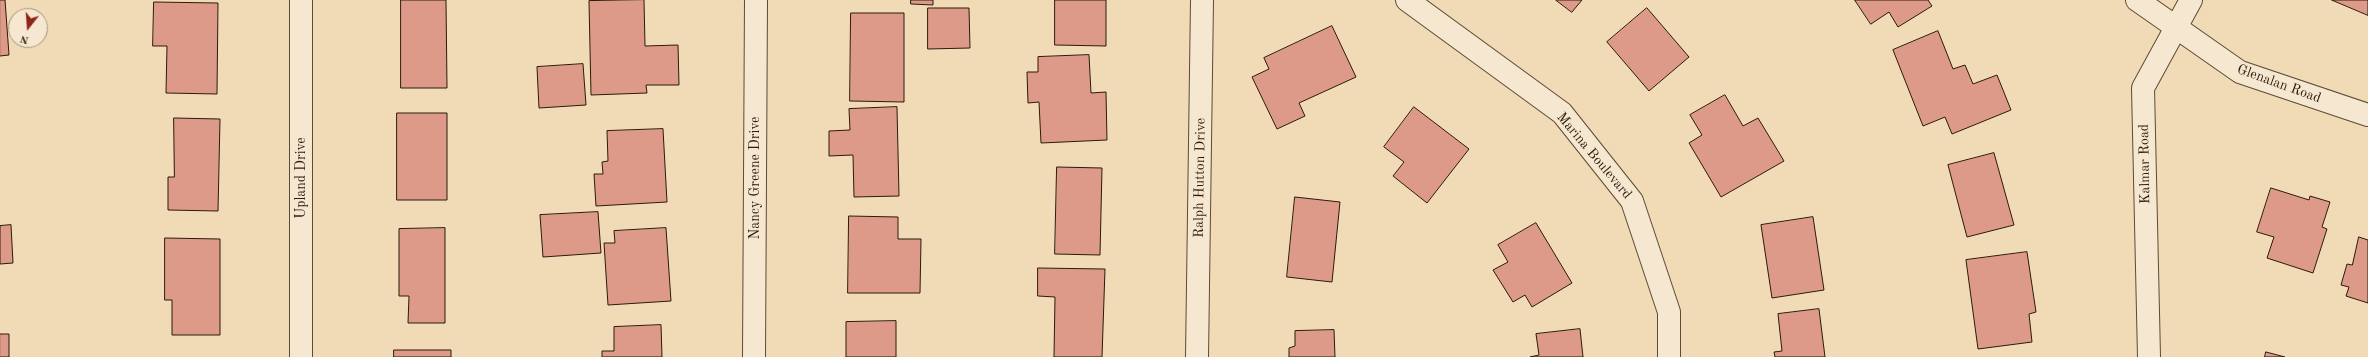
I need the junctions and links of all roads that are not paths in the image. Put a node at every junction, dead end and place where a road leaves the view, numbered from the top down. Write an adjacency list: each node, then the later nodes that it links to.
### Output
1 (301, 0): 9 (street, Upland Drive)
2 (756, 0): 10 (street, Nancy Greene Drive)
3 (1202, 0): 11 (street, Ralph Hutton Drive)
4 (1406, 0): 12 (street, Marina Boulevard)
5 (2136, 0): 7 (street)
6 (2191, 0): 7 (street, Kalmar Road)
7 (2176, 28): 8 (street, Glenalan Road); 13 (street, Kalmar Road)
8 (2368, 115)
9 (301, 357)
10 (754, 357)
11 (1197, 357)
12 (1669, 357)
13 (2149, 357)

